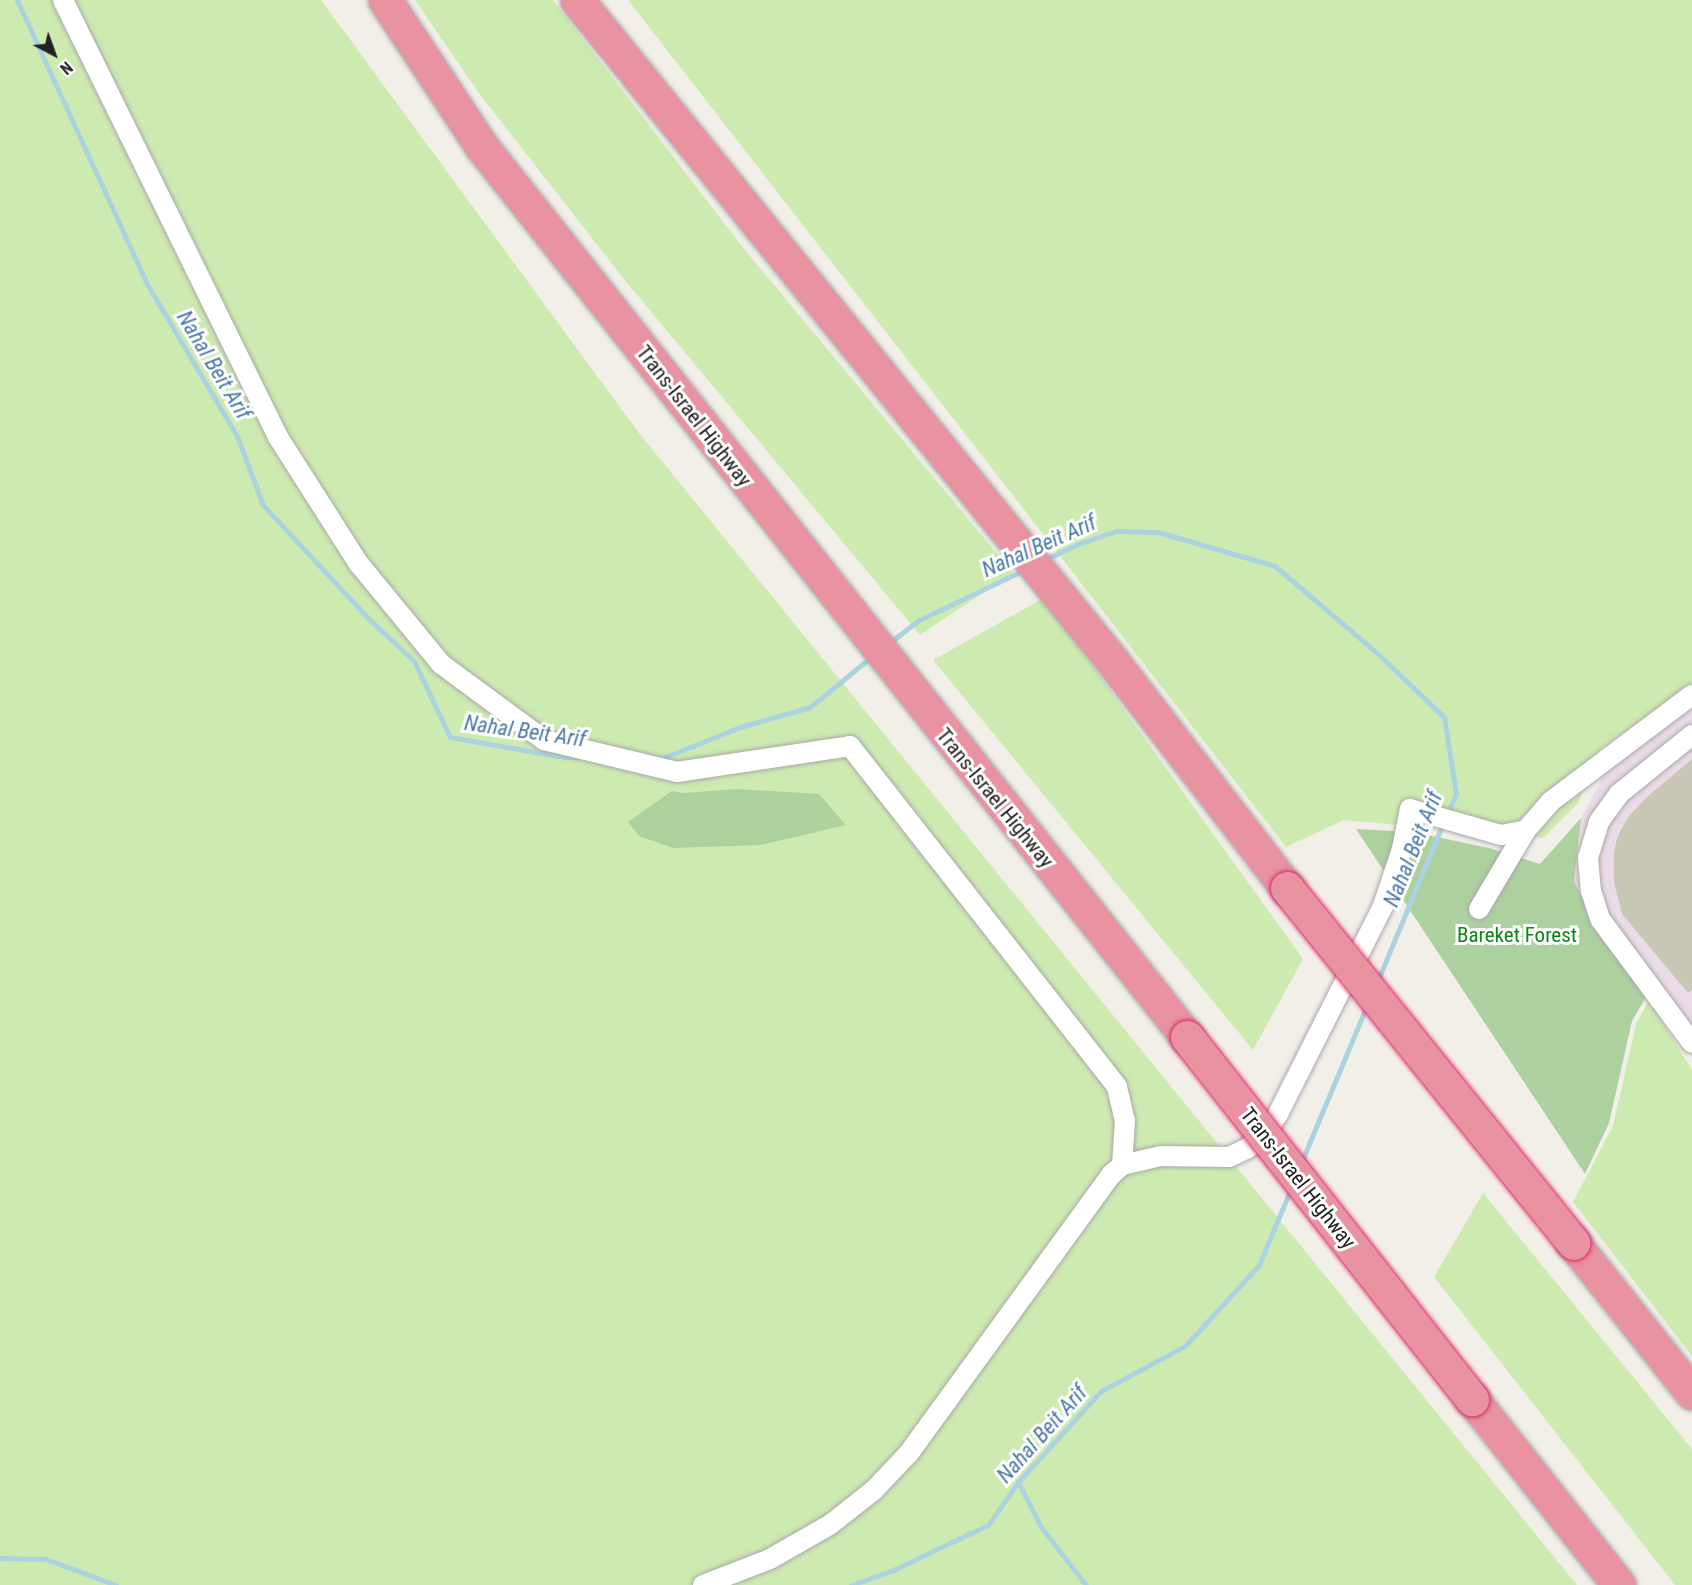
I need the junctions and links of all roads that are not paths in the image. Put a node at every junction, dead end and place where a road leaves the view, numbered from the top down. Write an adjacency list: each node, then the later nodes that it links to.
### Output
1 (63, 0): 9 (street)
2 (385, 0): 12 (highway, Trans-Israel Highway, bridge)
3 (577, 0): 10 (highway, bridge)
4 (1692, 695): 6 (street)
5 (1692, 735): 8 (street)
6 (1526, 830): 7 (street); 9 (street)
7 (1479, 909)
8 (1692, 1043)
9 (1122, 1165): 11 (street)
10 (1692, 1394)
11 (703, 1585)
12 (1619, 1585)

